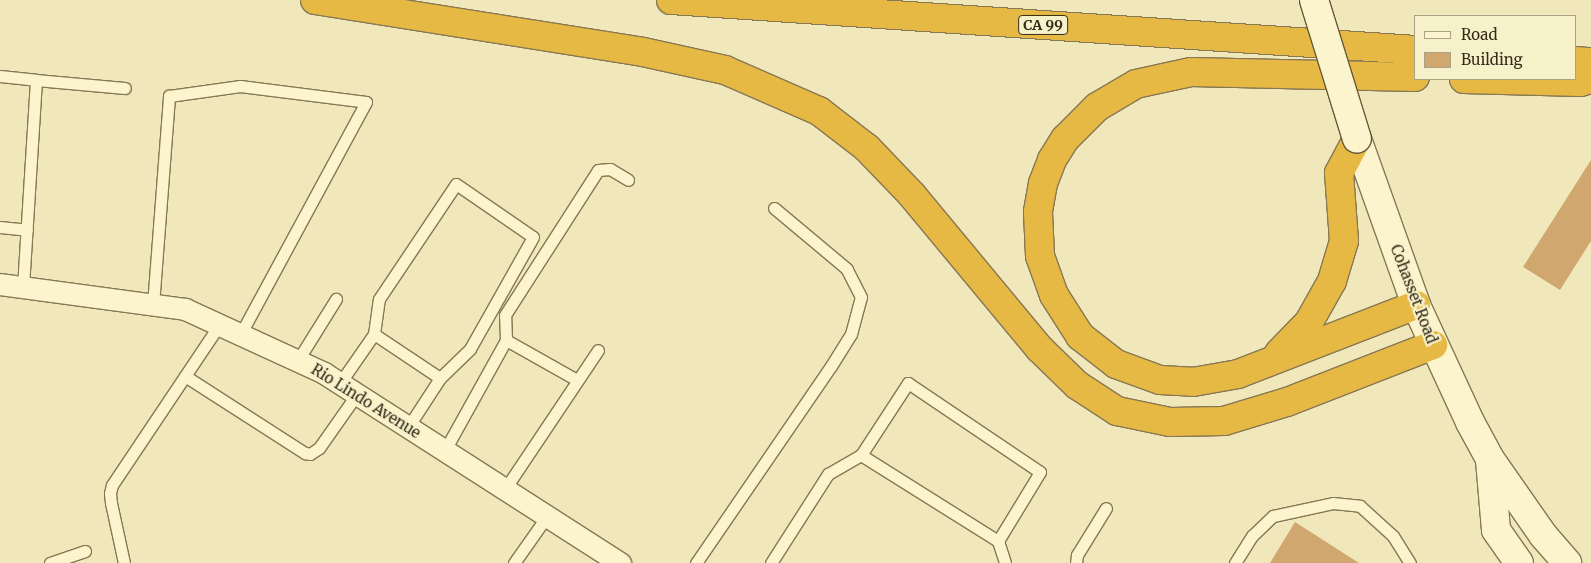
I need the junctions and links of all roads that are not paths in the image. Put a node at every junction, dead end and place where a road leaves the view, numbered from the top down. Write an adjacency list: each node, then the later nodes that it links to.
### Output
1 (315, 0): 29 (highway)
2 (671, 0): 4 (highway, CA 99)
3 (1314, 0): 13 (main road, Cohasset Road, bridge)
4 (1414, 50)
5 (1576, 61): 6 (highway)
6 (1591, 62)
7 (0, 76): 10 (lane)
8 (1414, 78): 32 (highway)
9 (1591, 79): 11 (highway)
10 (36, 80): 12 (lane); 17 (lane)
11 (1503, 80)
12 (125, 88)
13 (1357, 139): 24 (main road, Cohasset Road); 32 (highway)
14 (628, 180): 21 (lane)
15 (774, 208): 50 (lane)
16 (0, 227): 17 (lane)
17 (27, 230): 19 (lane)
18 (0, 284): 19 (street, Rio Lindo Avenue)
19 (23, 287): 23 (street, Rio Lindo Avenue)
20 (504, 287): 21 (lane); 27 (lane); 34 (lane)
21 (518, 294): 28 (lane)
22 (336, 299): 31 (lane)
23 (153, 304): 25 (street, Rio Lindo Avenue); 26 (lane)
24 (1416, 305): 29 (main road, Cohasset Road); 32 (highway)
25 (219, 325): 26 (street, Rio Lindo Avenue); 33 (lane)
26 (240, 334): 31 (street, Rio Lindo Avenue)
27 (374, 334): 34 (lane); 36 (lane)
28 (506, 340): 35 (lane); 38 (lane)
29 (1433, 345): 40 (main road, Cohasset Road)
30 (598, 350): 35 (lane)
31 (298, 360): 36 (street, Rio Lindo Avenue)
32 (1270, 361)
33 (185, 376): 36 (lane); 48 (lane)
34 (440, 378): 37 (lane)
35 (577, 380): 41 (lane)
36 (349, 389): 37 (street, Rio Lindo Avenue)
37 (408, 427): 38 (street, Rio Lindo Avenue)
38 (445, 450): 41 (street, Rio Lindo Avenue)
39 (861, 455): 44 (lane); 44 (lane); 51 (lane)
40 (1490, 459): 56 (main road); 57 (main road, Cohasset Road)
41 (505, 489): 43 (street, Rio Lindo Avenue)
42 (1106, 508): 53 (lane)
43 (547, 516): 46 (street, Rio Lindo Avenue); 49 (lane)
44 (998, 542): 52 (lane)
45 (85, 551): 47 (lane)
46 (606, 559)
47 (50, 563)
48 (124, 563)
49 (514, 563)
50 (696, 563)
51 (771, 563)
52 (1005, 563)
53 (1076, 563)
54 (1235, 563): 55 (lane)
55 (1410, 563)
56 (1519, 563)
57 (1567, 563)

